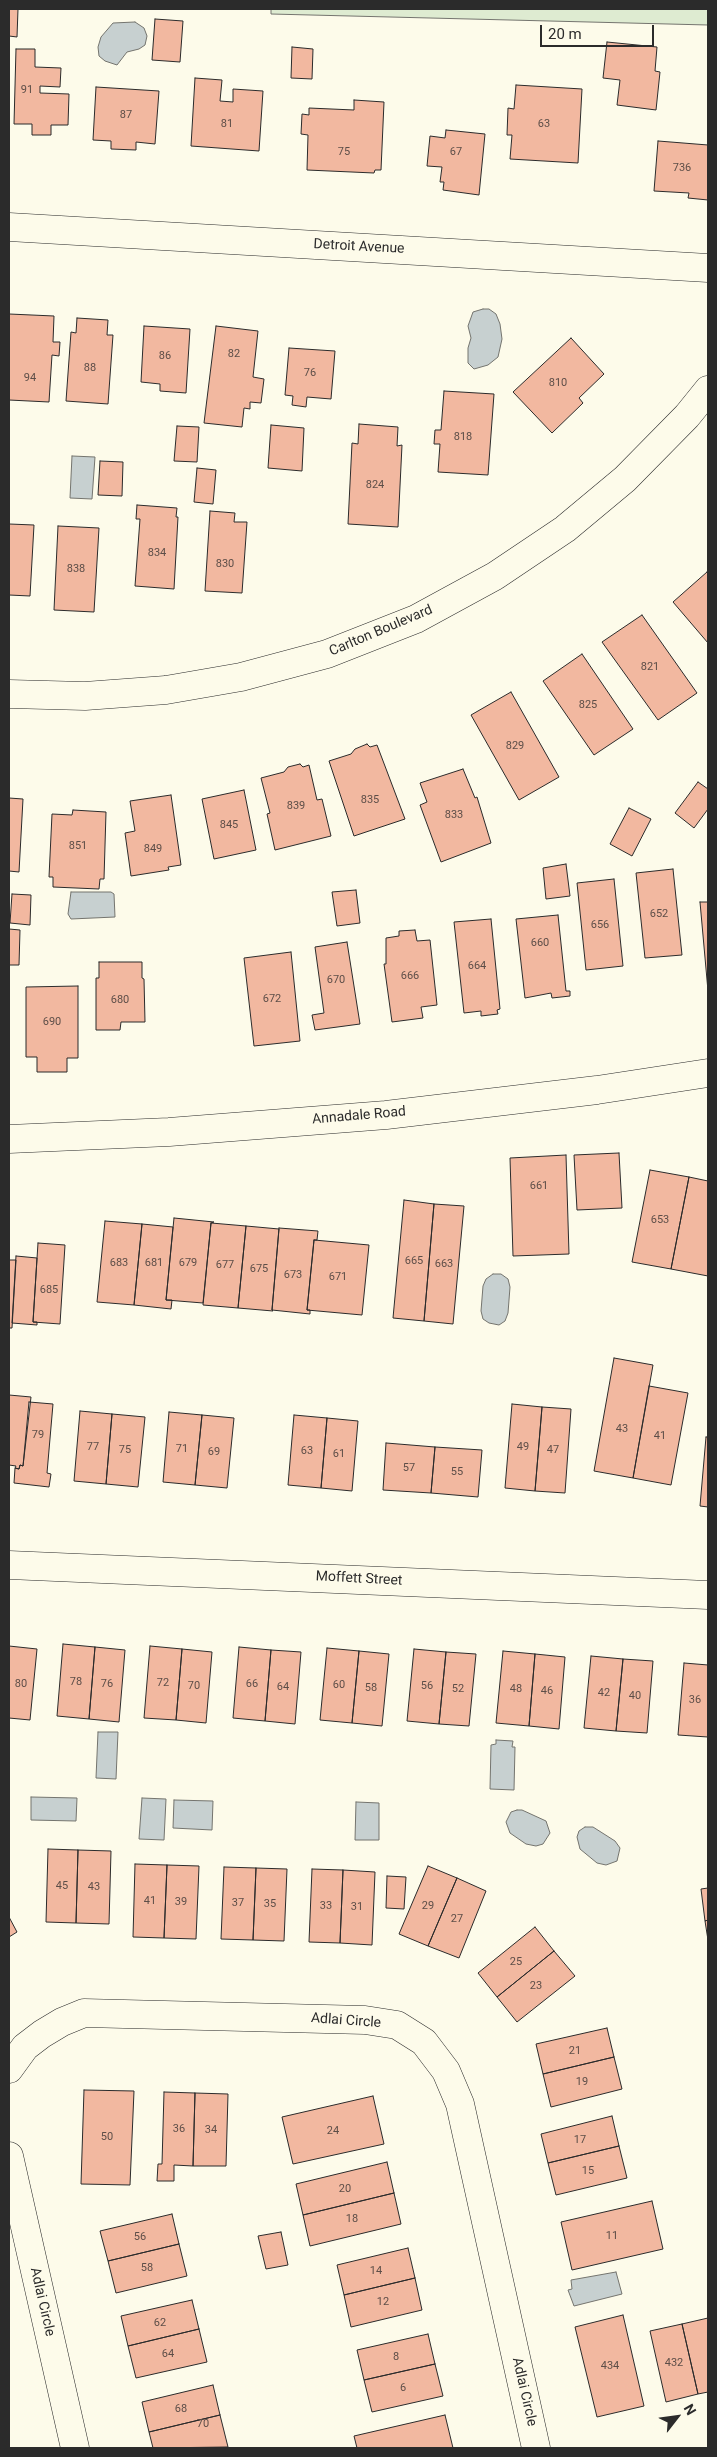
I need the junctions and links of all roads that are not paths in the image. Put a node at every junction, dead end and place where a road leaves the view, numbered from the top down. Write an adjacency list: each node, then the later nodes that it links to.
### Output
1 (9, 227): 2 (street, Detroit Avenue)
2 (708, 268)
3 (708, 390): 4 (street, Carlton Boulevard)
4 (9, 694)
5 (708, 1073): 6 (street, Annadale Road)
6 (9, 1139)
7 (9, 1565): 8 (street, Moffett Street)
8 (708, 1595)
9 (9, 2069): 12 (street, Adlai Circle)
10 (9, 2156): 11 (street, Adlai Circle)
11 (75, 2448)
12 (536, 2448)

